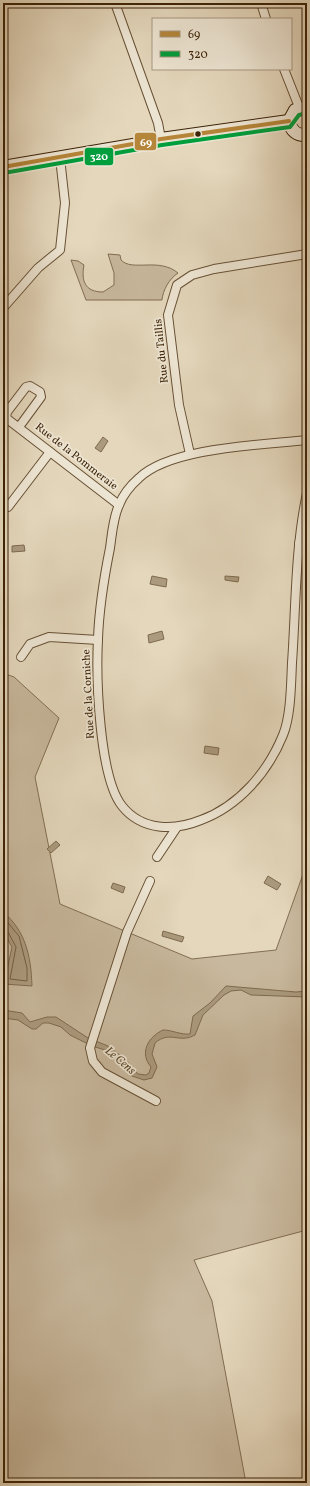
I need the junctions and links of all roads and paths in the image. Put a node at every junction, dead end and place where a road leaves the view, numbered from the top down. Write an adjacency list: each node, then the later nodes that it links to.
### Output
1 (115, 3): 8 (street)
2 (261, 3): 3 (street)
3 (266, 18)
4 (284, 70): 5 (street)
5 (303, 107): 6 (main road)
6 (289, 121): 7 (main road); 8 (main road)
7 (307, 138)
8 (161, 139): 9 (main road)
9 (60, 158): 10 (main road); 12 (street)
10 (3, 167)
11 (307, 254): 16 (street, Rue du Taillis)
12 (3, 308)
13 (18, 427): 13 (street, Rue de la Pommeraie); 15 (street, Rue de la Pommeraie)
14 (307, 440): 16 (street, Rue de la Corniche)
15 (50, 452): 18 (street, Rue de la Pommeraie); 19 (street)
16 (190, 454): 18 (street, Rue de la Corniche)
17 (307, 493): 20 (street, Rue de la Corniche)
18 (119, 505): 21 (street, Rue de la Corniche)
19 (3, 507)
20 (303, 544): 23 (street, Rue de la Corniche)
21 (98, 640): 22 (street); 23 (street, Rue de la Corniche)
22 (22, 657)
23 (177, 827): 24 (street)
24 (157, 857)
25 (150, 881): 26 (street)
26 (156, 1101)

